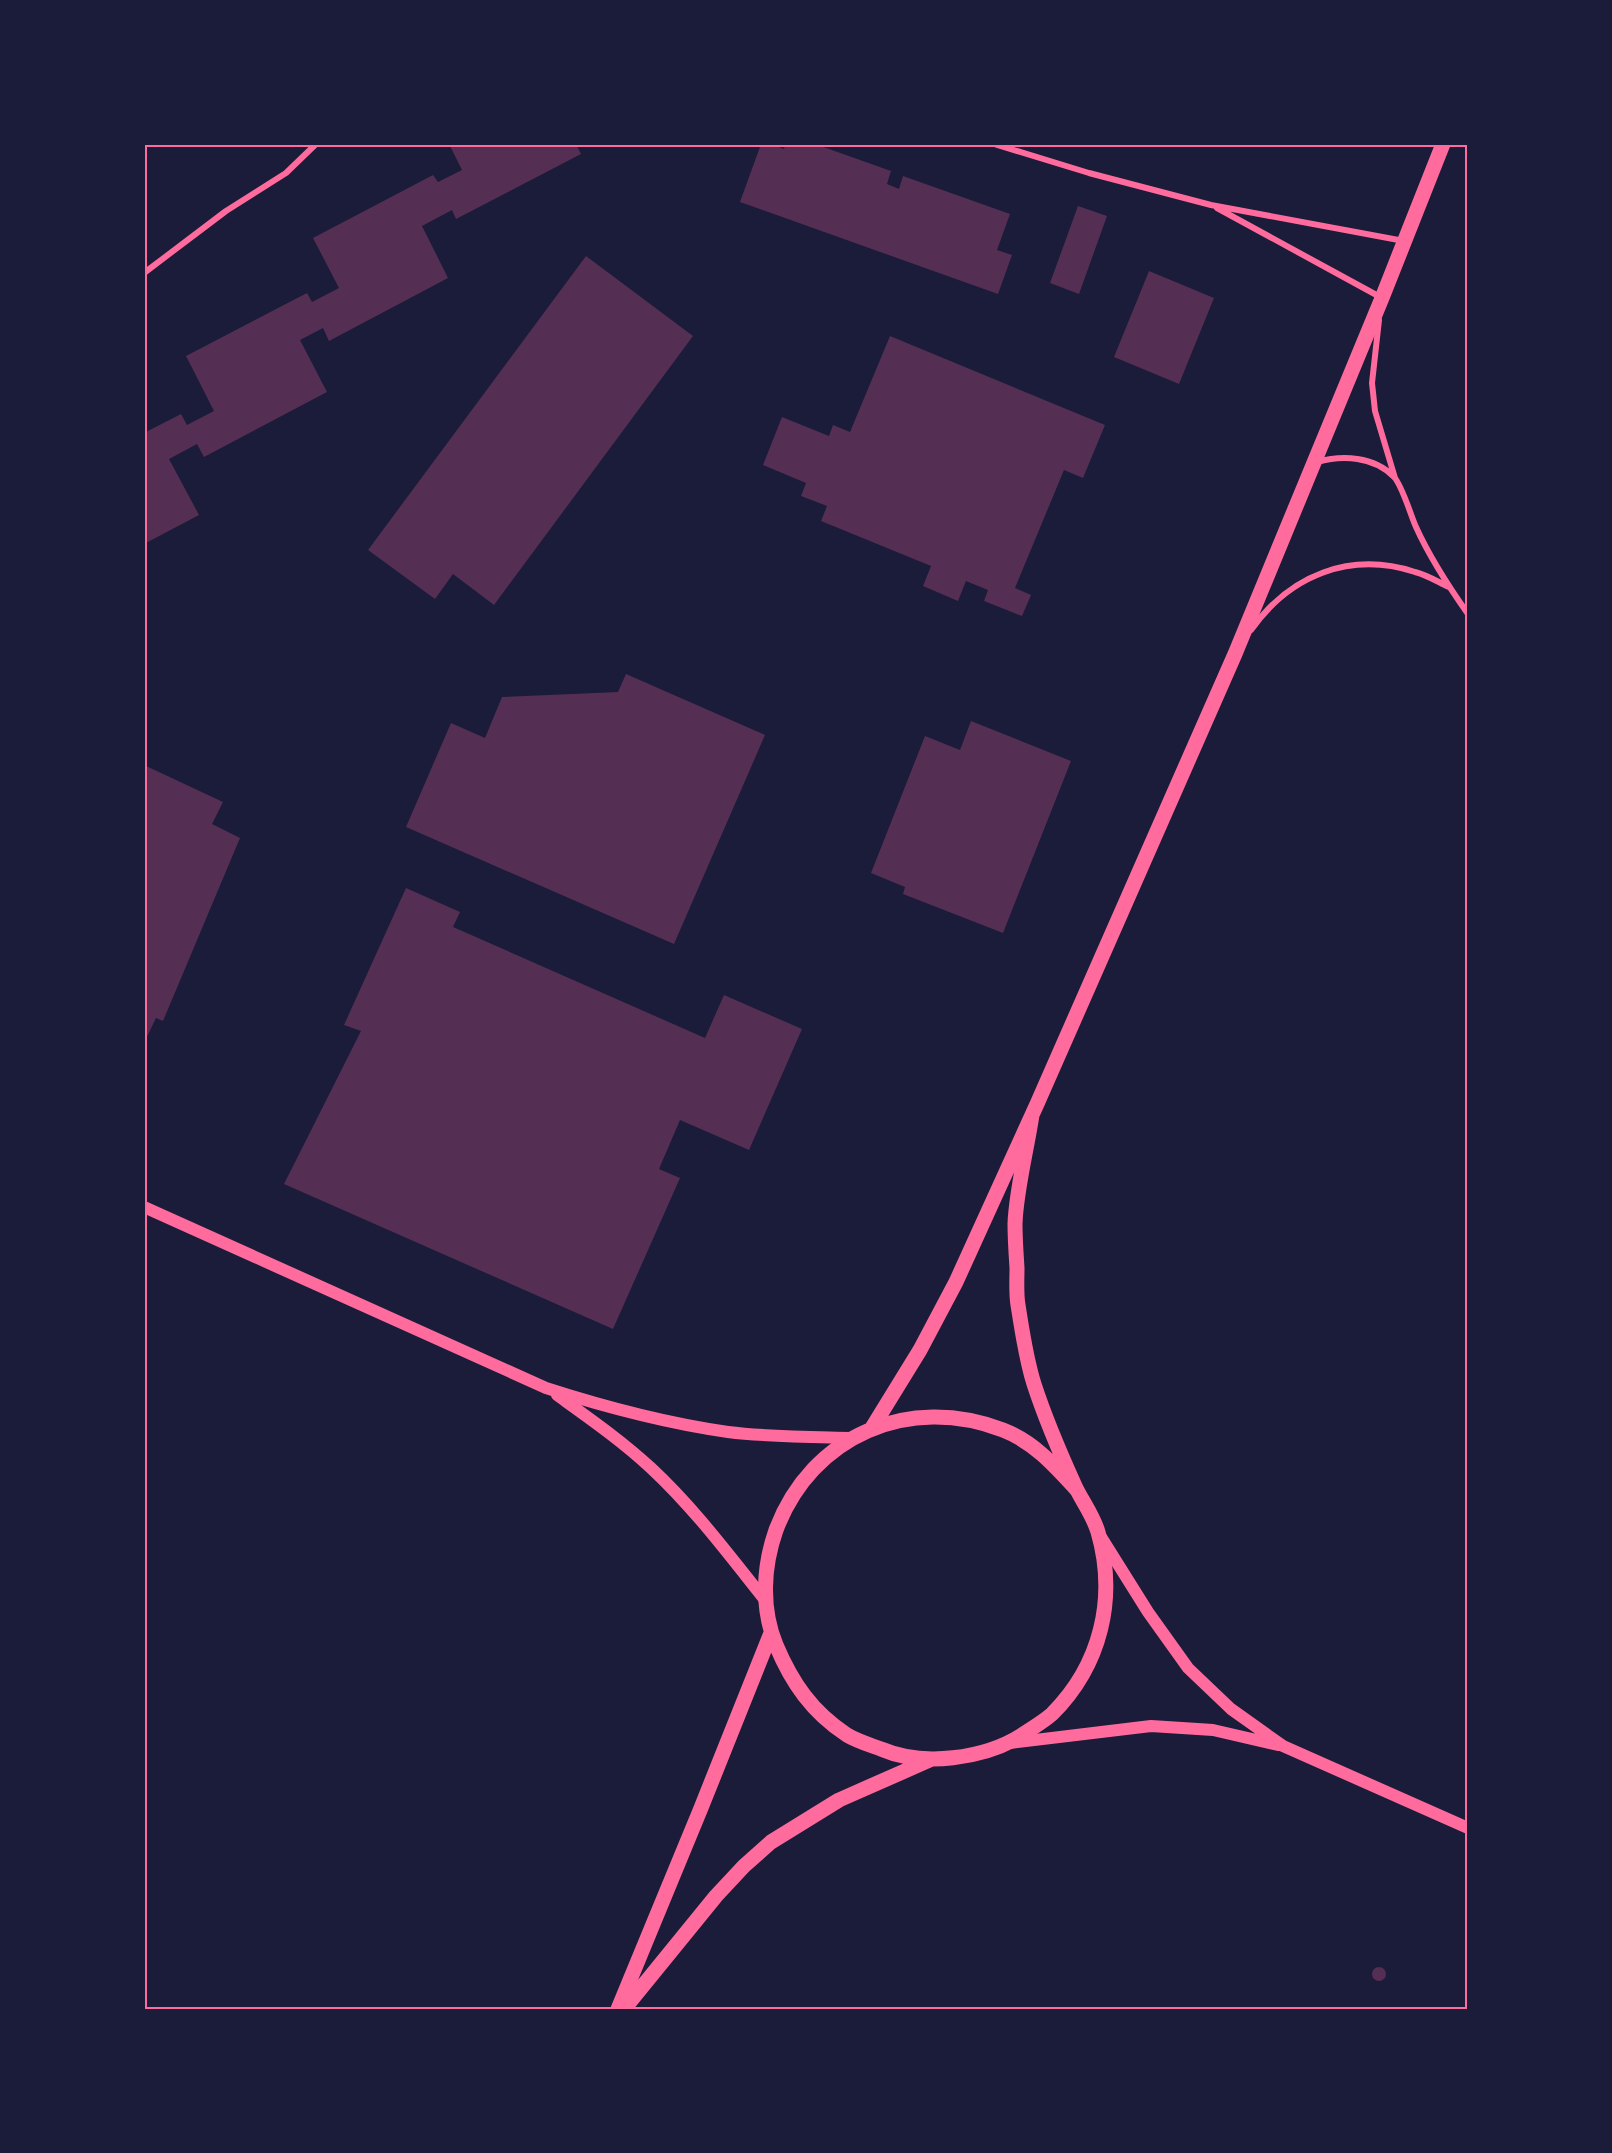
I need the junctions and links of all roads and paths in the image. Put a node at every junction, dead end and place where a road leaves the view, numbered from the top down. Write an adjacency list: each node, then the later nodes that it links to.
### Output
1 (316, 144): 6 (street)
2 (994, 144): 4 (street)
3 (1443, 144): 5 (main road)
4 (1210, 205): 5 (street); 7 (street)
5 (1404, 241): 7 (main road)
6 (144, 273)
7 (1382, 298): 8 (main road); 9 (street)
8 (1315, 463): 9 (street); 12 (main road)
9 (1395, 478): 10 (street)
10 (1449, 587): 11 (street); 12 (street)
11 (1468, 614)
12 (1235, 654): 13 (main road)
13 (1032, 1115): 16 (main road); 18 (main road)
14 (144, 1207): 15 (main road)
15 (546, 1388): 17 (main road); 20 (main road)
16 (872, 1428): 17 (main road); 18 (main road)
17 (851, 1438): 20 (main road)
18 (1077, 1490): 19 (main road)
19 (1098, 1531): 22 (main road); 23 (main road)
20 (765, 1600): 21 (main road)
21 (771, 1633): 24 (main road); 26 (main road)
22 (1009, 1743): 23 (main road); 24 (main road)
23 (1283, 1746): 25 (main road)
24 (932, 1760): 27 (main road)
25 (1468, 1828)
26 (618, 2009)
27 (624, 2009)

